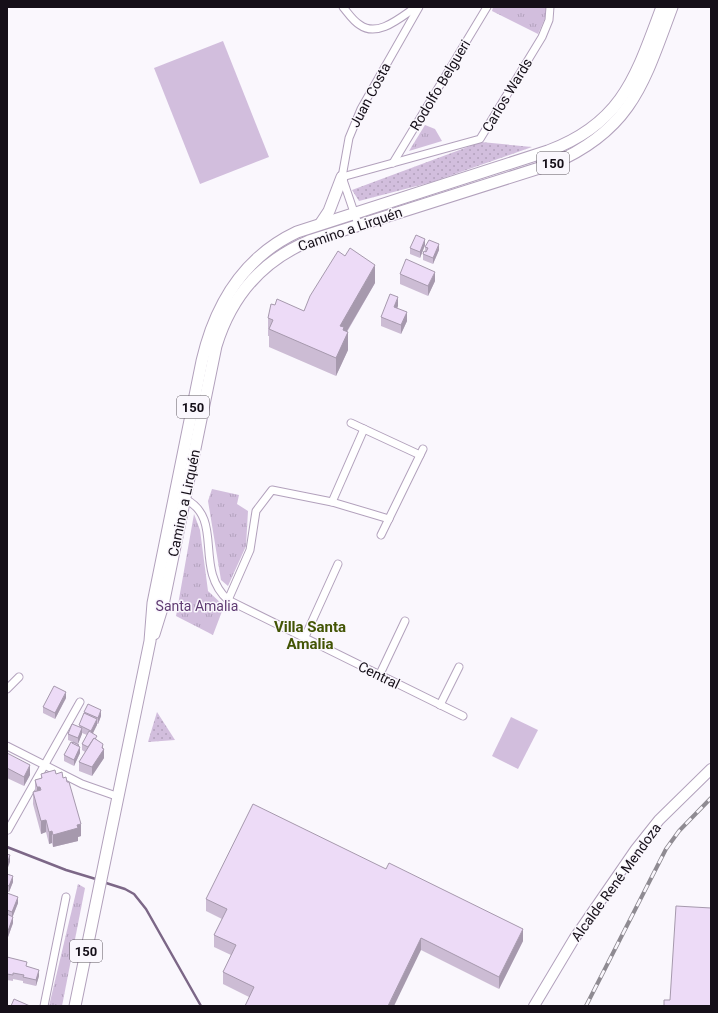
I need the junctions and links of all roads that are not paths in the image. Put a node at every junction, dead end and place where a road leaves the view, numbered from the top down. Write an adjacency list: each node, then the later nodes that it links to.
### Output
1 (343, 7): 2 (street)
2 (416, 7)
3 (419, 7): 9 (street, Juan Costa)
4 (487, 7): 8 (street, Rodolfo Belgueri)
5 (550, 7): 8 (street, Carlos Wards)
6 (662, 7): 10 (main road, Camino a Lirquén / 150)
7 (672, 7): 12 (main road, Camino a Lirquén / 150)
8 (393, 163): 9 (street, Carlos Wards)
9 (342, 176): 10 (street, Juan Costa); 11 (main road)
10 (354, 213): 11 (main road, Camino a Lirquén / 150); 12 (street)
11 (321, 223): 23 (main road, Camino a Lirquén / 150)
12 (358, 224): 15 (main road, Camino a Lirquén / 150)
13 (352, 423): 14 (street)
14 (364, 429): 16 (street); 17 (street)
15 (185, 499): 20 (street, Central); 23 (main road, Camino a Lirquén / 150)
16 (332, 502): 17 (street); 20 (street)
17 (389, 519): 18 (street)
18 (381, 535)
19 (338, 564): 22 (street)
20 (228, 600): 22 (street, Central)
21 (406, 621): 25 (street)
22 (304, 639): 25 (street, Central)
23 (150, 642): 34 (main road, Camino a Lirquén / 150)
24 (459, 667): 29 (street)
25 (379, 676): 29 (street, Central)
26 (19, 677): 27 (street)
27 (7, 689)
28 (80, 702): 32 (street)
29 (440, 705): 30 (street, Central)
30 (463, 716)
31 (7, 746): 32 (street)
32 (45, 765): 34 (street); 35 (street)
33 (711, 768): 39 (street, Alcalde René Mendoza)
34 (119, 797): 38 (main road, 150)
35 (8, 830)
36 (66, 897): 37 (street)
37 (44, 1006)
38 (75, 1006)
39 (534, 1006)

